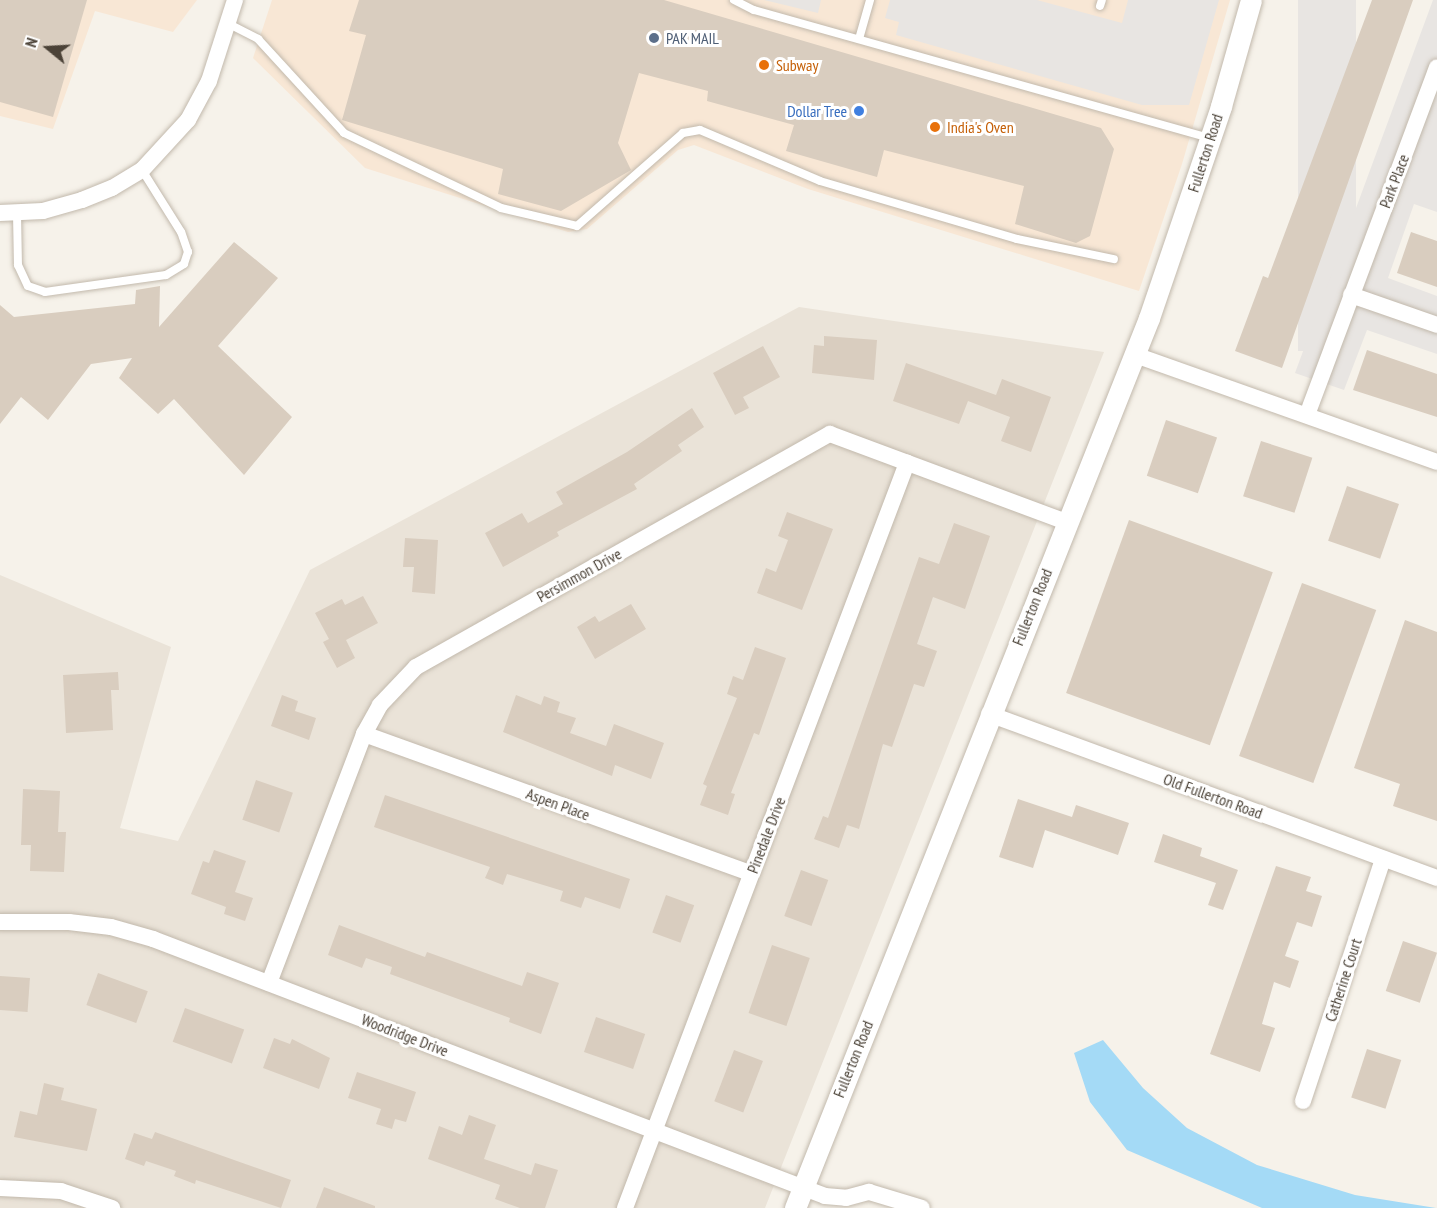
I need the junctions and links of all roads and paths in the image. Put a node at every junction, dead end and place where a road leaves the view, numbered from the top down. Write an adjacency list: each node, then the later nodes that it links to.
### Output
1 (236, 0): 5 (street)
2 (734, 0): 6 (lane)
3 (870, 0): 6 (lane)
4 (1251, 0): 8 (street, Fullerton Road)
5 (229, 24): 9 (street); 11 (lane)
6 (859, 39): 8 (lane)
7 (1437, 67): 12 (street, Park Place)
8 (1210, 138): 14 (street, Fullerton Road)
9 (142, 170): 10 (street); 10 (lane)
10 (8, 213)
11 (1114, 259)
12 (1351, 295): 13 (street); 15 (street, Park Place)
13 (1437, 325)
14 (1135, 355): 15 (street); 18 (street, Fullerton Road)
15 (1307, 415): 16 (street)
16 (1437, 462)
17 (907, 463): 18 (street, Persimmon Drive); 20 (street, Persimmon Drive); 22 (street, Pinedale Drive)
18 (1066, 522): 19 (street, Fullerton Road)
19 (988, 714): 21 (street, Old Fullerton Road); 28 (street, Fullerton Road)
20 (364, 734): 22 (street, Aspen Place); 25 (street, Persimmon Drive)
21 (1383, 859): 23 (street, Old Fullerton Road); 26 (street, Catherine Court)
22 (751, 873): 27 (street, Pinedale Drive)
23 (1437, 878)
24 (0, 922): 25 (street, Woodridge Drive)
25 (269, 984): 27 (street, Woodridge Drive)
26 (1303, 1101)
27 (654, 1131): 28 (street, Woodridge Drive); 31 (street, Pinedale Drive)
28 (802, 1187): 32 (street, Fullerton Road); 33 (street, Woodridge Drive)
29 (0, 1188): 30 (street)
30 (111, 1208)
31 (625, 1208)
32 (795, 1208)
33 (922, 1208)

